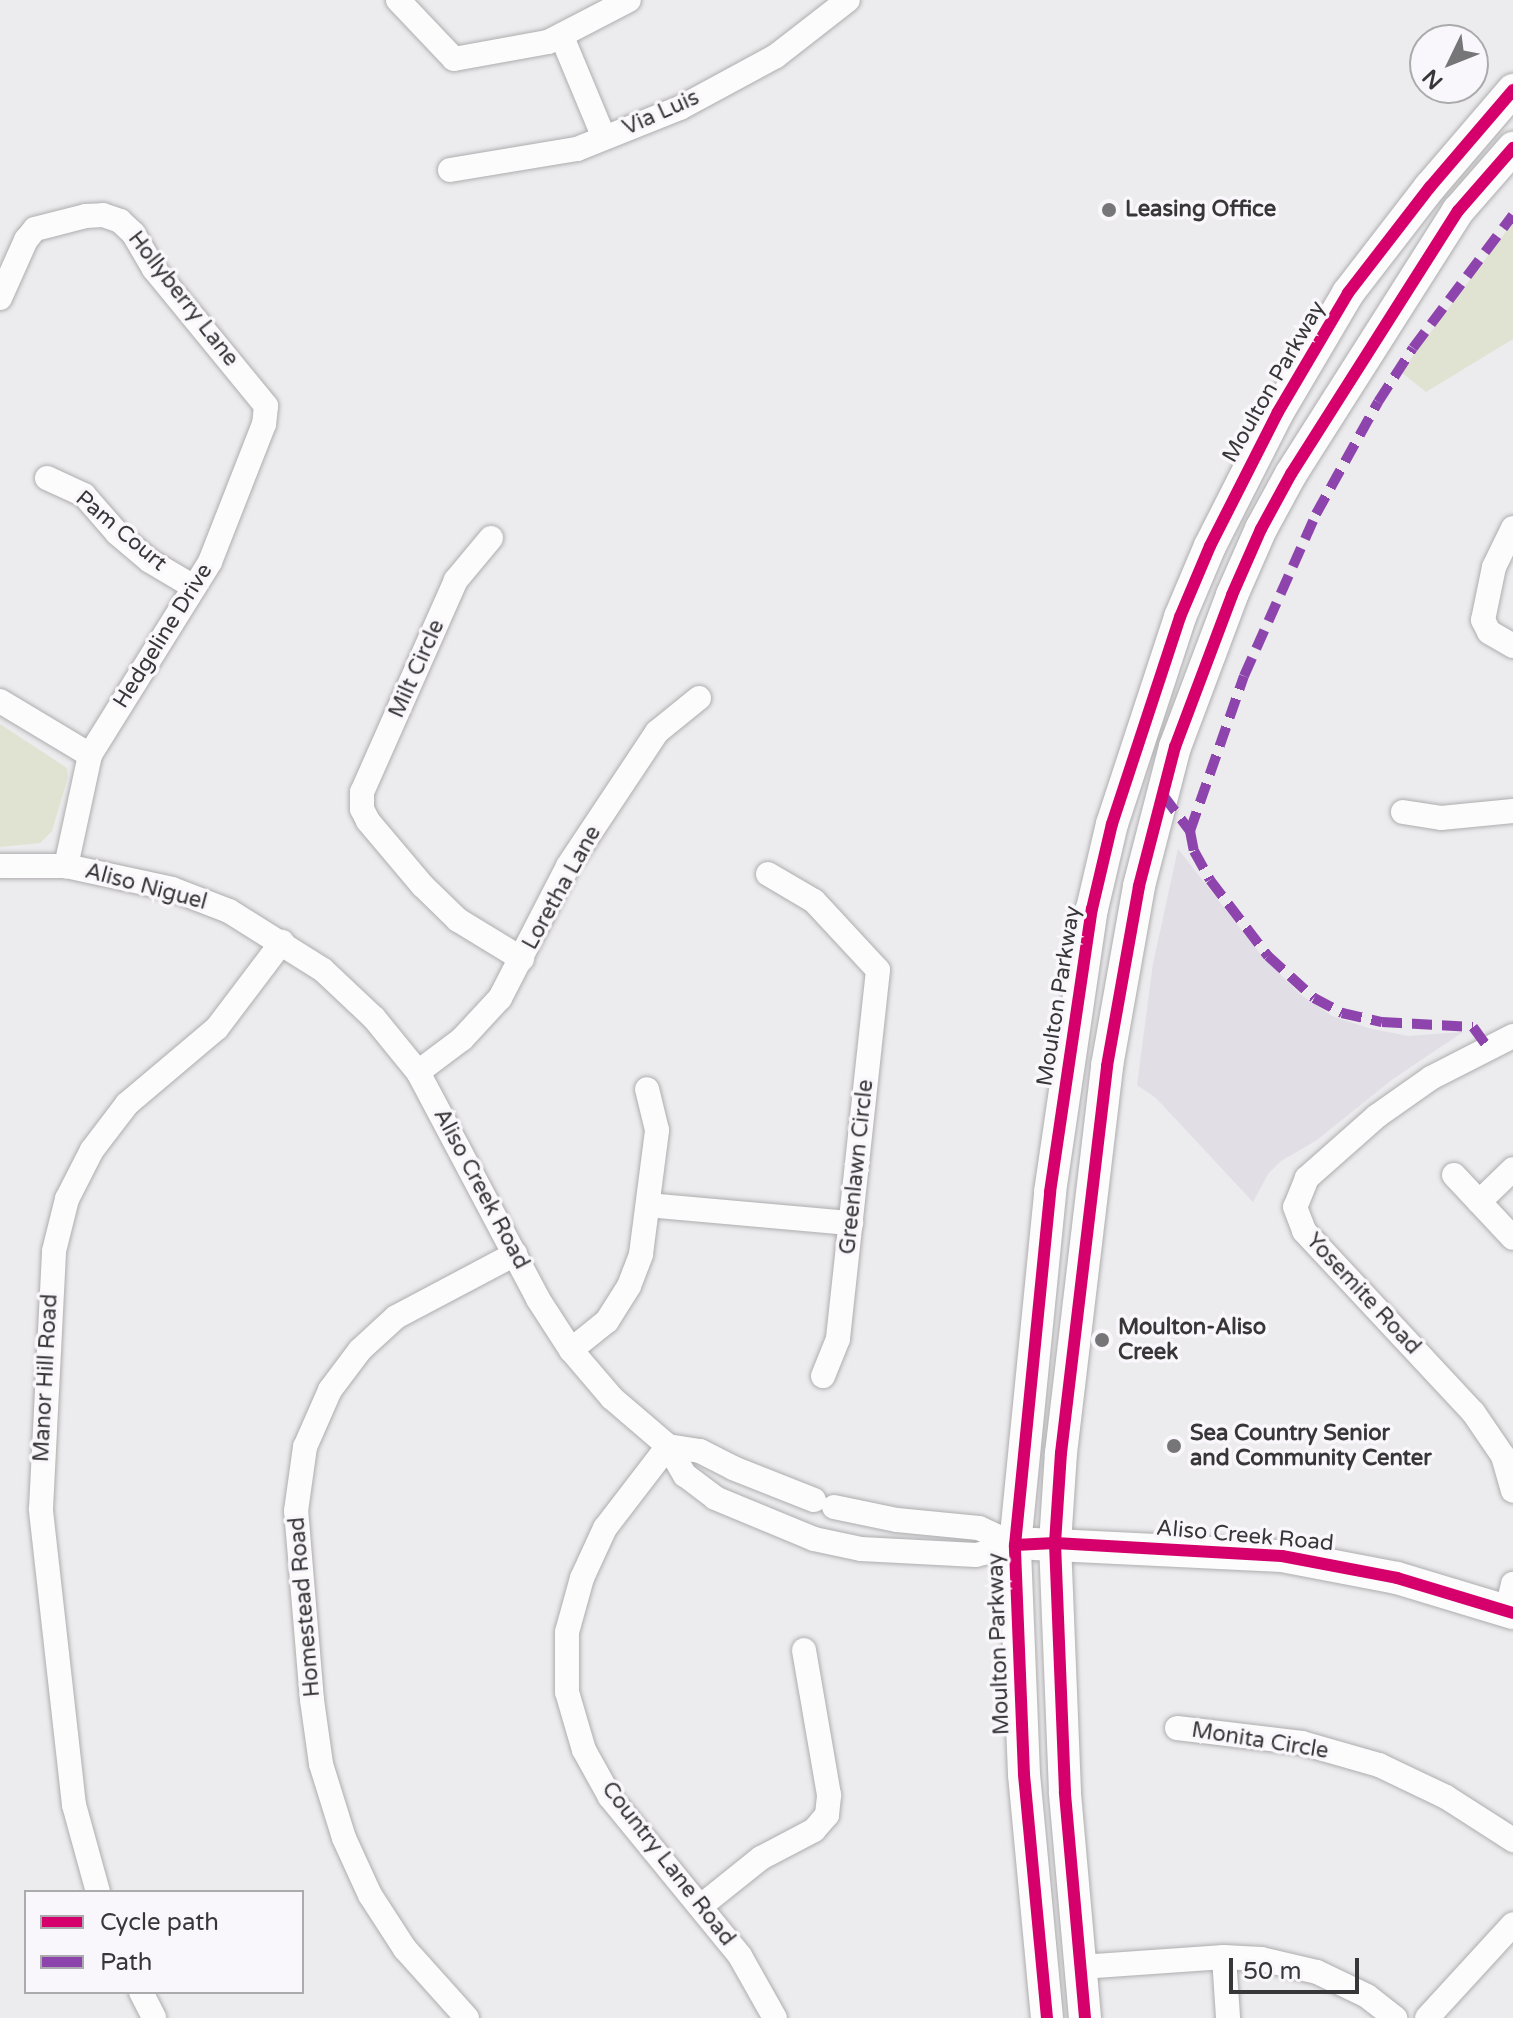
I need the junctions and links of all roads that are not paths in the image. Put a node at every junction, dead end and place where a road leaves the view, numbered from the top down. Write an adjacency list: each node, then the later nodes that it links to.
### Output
1 (398, 0): 4 (street)
2 (629, 0): 4 (street)
3 (848, 0): 6 (street, Via Luis)
4 (562, 37): 6 (street)
5 (1513, 90): 10 (main road, Moulton Parkway)
6 (604, 138): 8 (street, Via Luis)
7 (1513, 148): 9 (main road)
8 (450, 170)
9 (1458, 211): 10 (main road); 13 (main road)
10 (1348, 293): 13 (main road); 27 (main road, Moulton Parkway)
11 (0, 298): 12 (street, Hollyberry Lane)
12 (266, 406): 17 (street, Hedgeline Drive)
13 (1291, 474): 31 (main road)
14 (47, 478): 17 (street, Pam Court)
15 (1513, 528): 18 (street)
16 (491, 538): 29 (street, Milt Circle)
17 (194, 587): 21 (street, Hedgeline Drive)
18 (1513, 646)
19 (699, 698): 29 (street, Loretha Lane)
20 (0, 701): 21 (street)
21 (90, 755): 25 (street, Hedgeline Drive)
22 (1513, 811): 23 (street)
23 (1403, 812)
24 (0, 866): 25 (street, Aliso Niguel)
25 (66, 866): 28 (street, Aliso Niguel)
26 (768, 874): 38 (street, Greenlawn Circle)
27 (1092, 909): 31 (main road); 46 (main road, Moulton Parkway)
28 (282, 942): 32 (street, Aliso Creek Road); 51 (street, Manor Hill Road)
29 (522, 959): 32 (street, Loretha Lane)
30 (1513, 1036): 44 (street, Yosemite Road)
31 (1107, 1066): 45 (main road)
32 (418, 1072): 40 (street, Aliso Creek Road)
33 (647, 1089): 37 (street)
34 (1513, 1169): 36 (street)
35 (1454, 1175): 36 (street)
36 (1479, 1202): 39 (street)
37 (648, 1205): 38 (street); 41 (street)
38 (851, 1223): 42 (street, Greenlawn Circle)
39 (1508, 1223)
40 (515, 1254): 41 (street, Aliso Creek Road); 58 (street, Homestead Road)
41 (571, 1350): 43 (street, Aliso Creek Road)
42 (823, 1376)
43 (668, 1446): 46 (street, Aliso Creek Road); 46 (street, Aliso Creek Road); 52 (street, Country Lane Road)
44 (1513, 1491)
45 (1055, 1543): 46 (main road, Aliso Creek Road); 47 (main road, Aliso Creek Road); 55 (main road)
46 (1015, 1545): 60 (main road, Moulton Parkway)
47 (1511, 1603)
48 (804, 1650): 52 (street)
49 (1177, 1728): 50 (street, Monita Circle)
50 (1513, 1840)
51 (97, 1890)
52 (701, 1906): 59 (street, Country Lane Road)
53 (1513, 1924): 64 (street)
54 (1224, 1957): 55 (street); 62 (street); 63 (street)
55 (1081, 1967): 61 (main road)
56 (142, 1994): 57 (street)
57 (154, 2018)
58 (467, 2018)
59 (775, 2018)
60 (1047, 2018)
61 (1085, 2018)
62 (1228, 2018)
63 (1395, 2018)
64 (1427, 2018)

